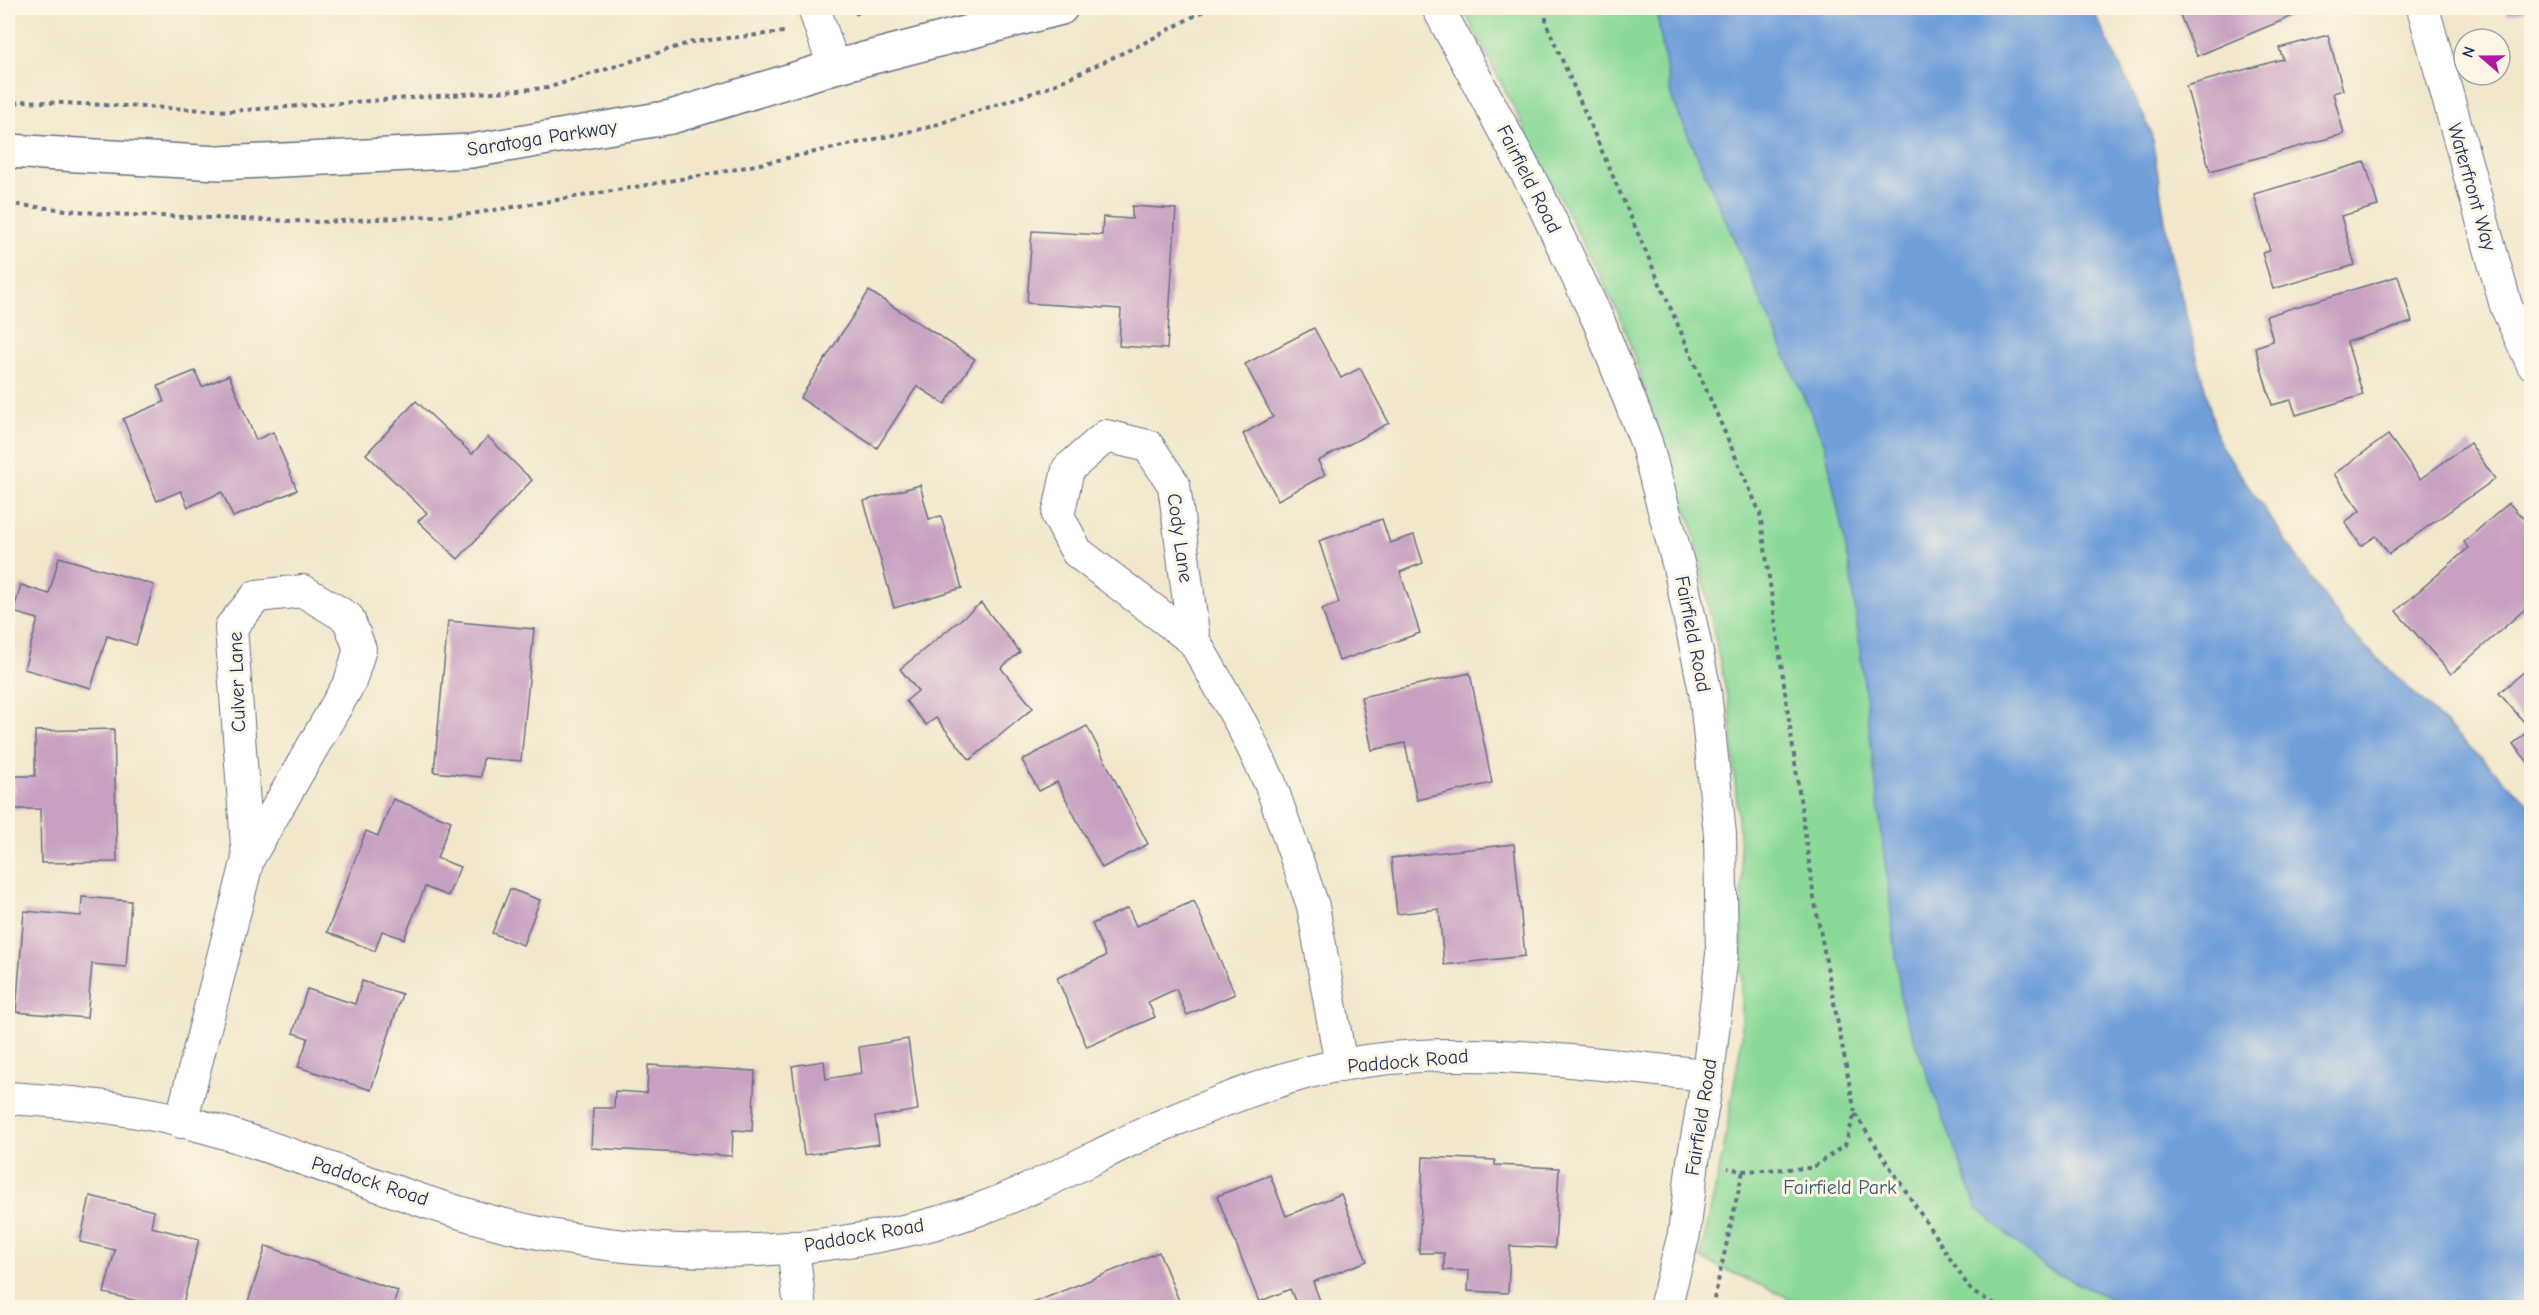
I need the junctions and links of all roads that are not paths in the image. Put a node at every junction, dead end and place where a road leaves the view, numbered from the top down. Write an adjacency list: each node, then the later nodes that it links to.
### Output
1 (1060, 8): 5 (street, Saratoga Parkway)
2 (1438, 8): 11 (street, Fairfield Road)
3 (2423, 8): 7 (street, Waterfront Way)
4 (818, 17): 5 (street)
5 (834, 67): 6 (street, Saratoga Parkway)
6 (8, 151)
7 (2532, 363)
8 (1194, 641): 8 (street, Cody Lane); 10 (street, Cody Lane)
9 (248, 859): 9 (street, Culver Lane); 13 (street, Culver Lane)
10 (1341, 1066): 11 (street, Paddock Road); 14 (street, Paddock Road)
11 (1708, 1075): 16 (street, Fairfield Road)
12 (8, 1098): 13 (street, Paddock Road)
13 (181, 1122): 14 (street, Paddock Road)
14 (793, 1247): 15 (street)
15 (800, 1308)
16 (1665, 1308)

